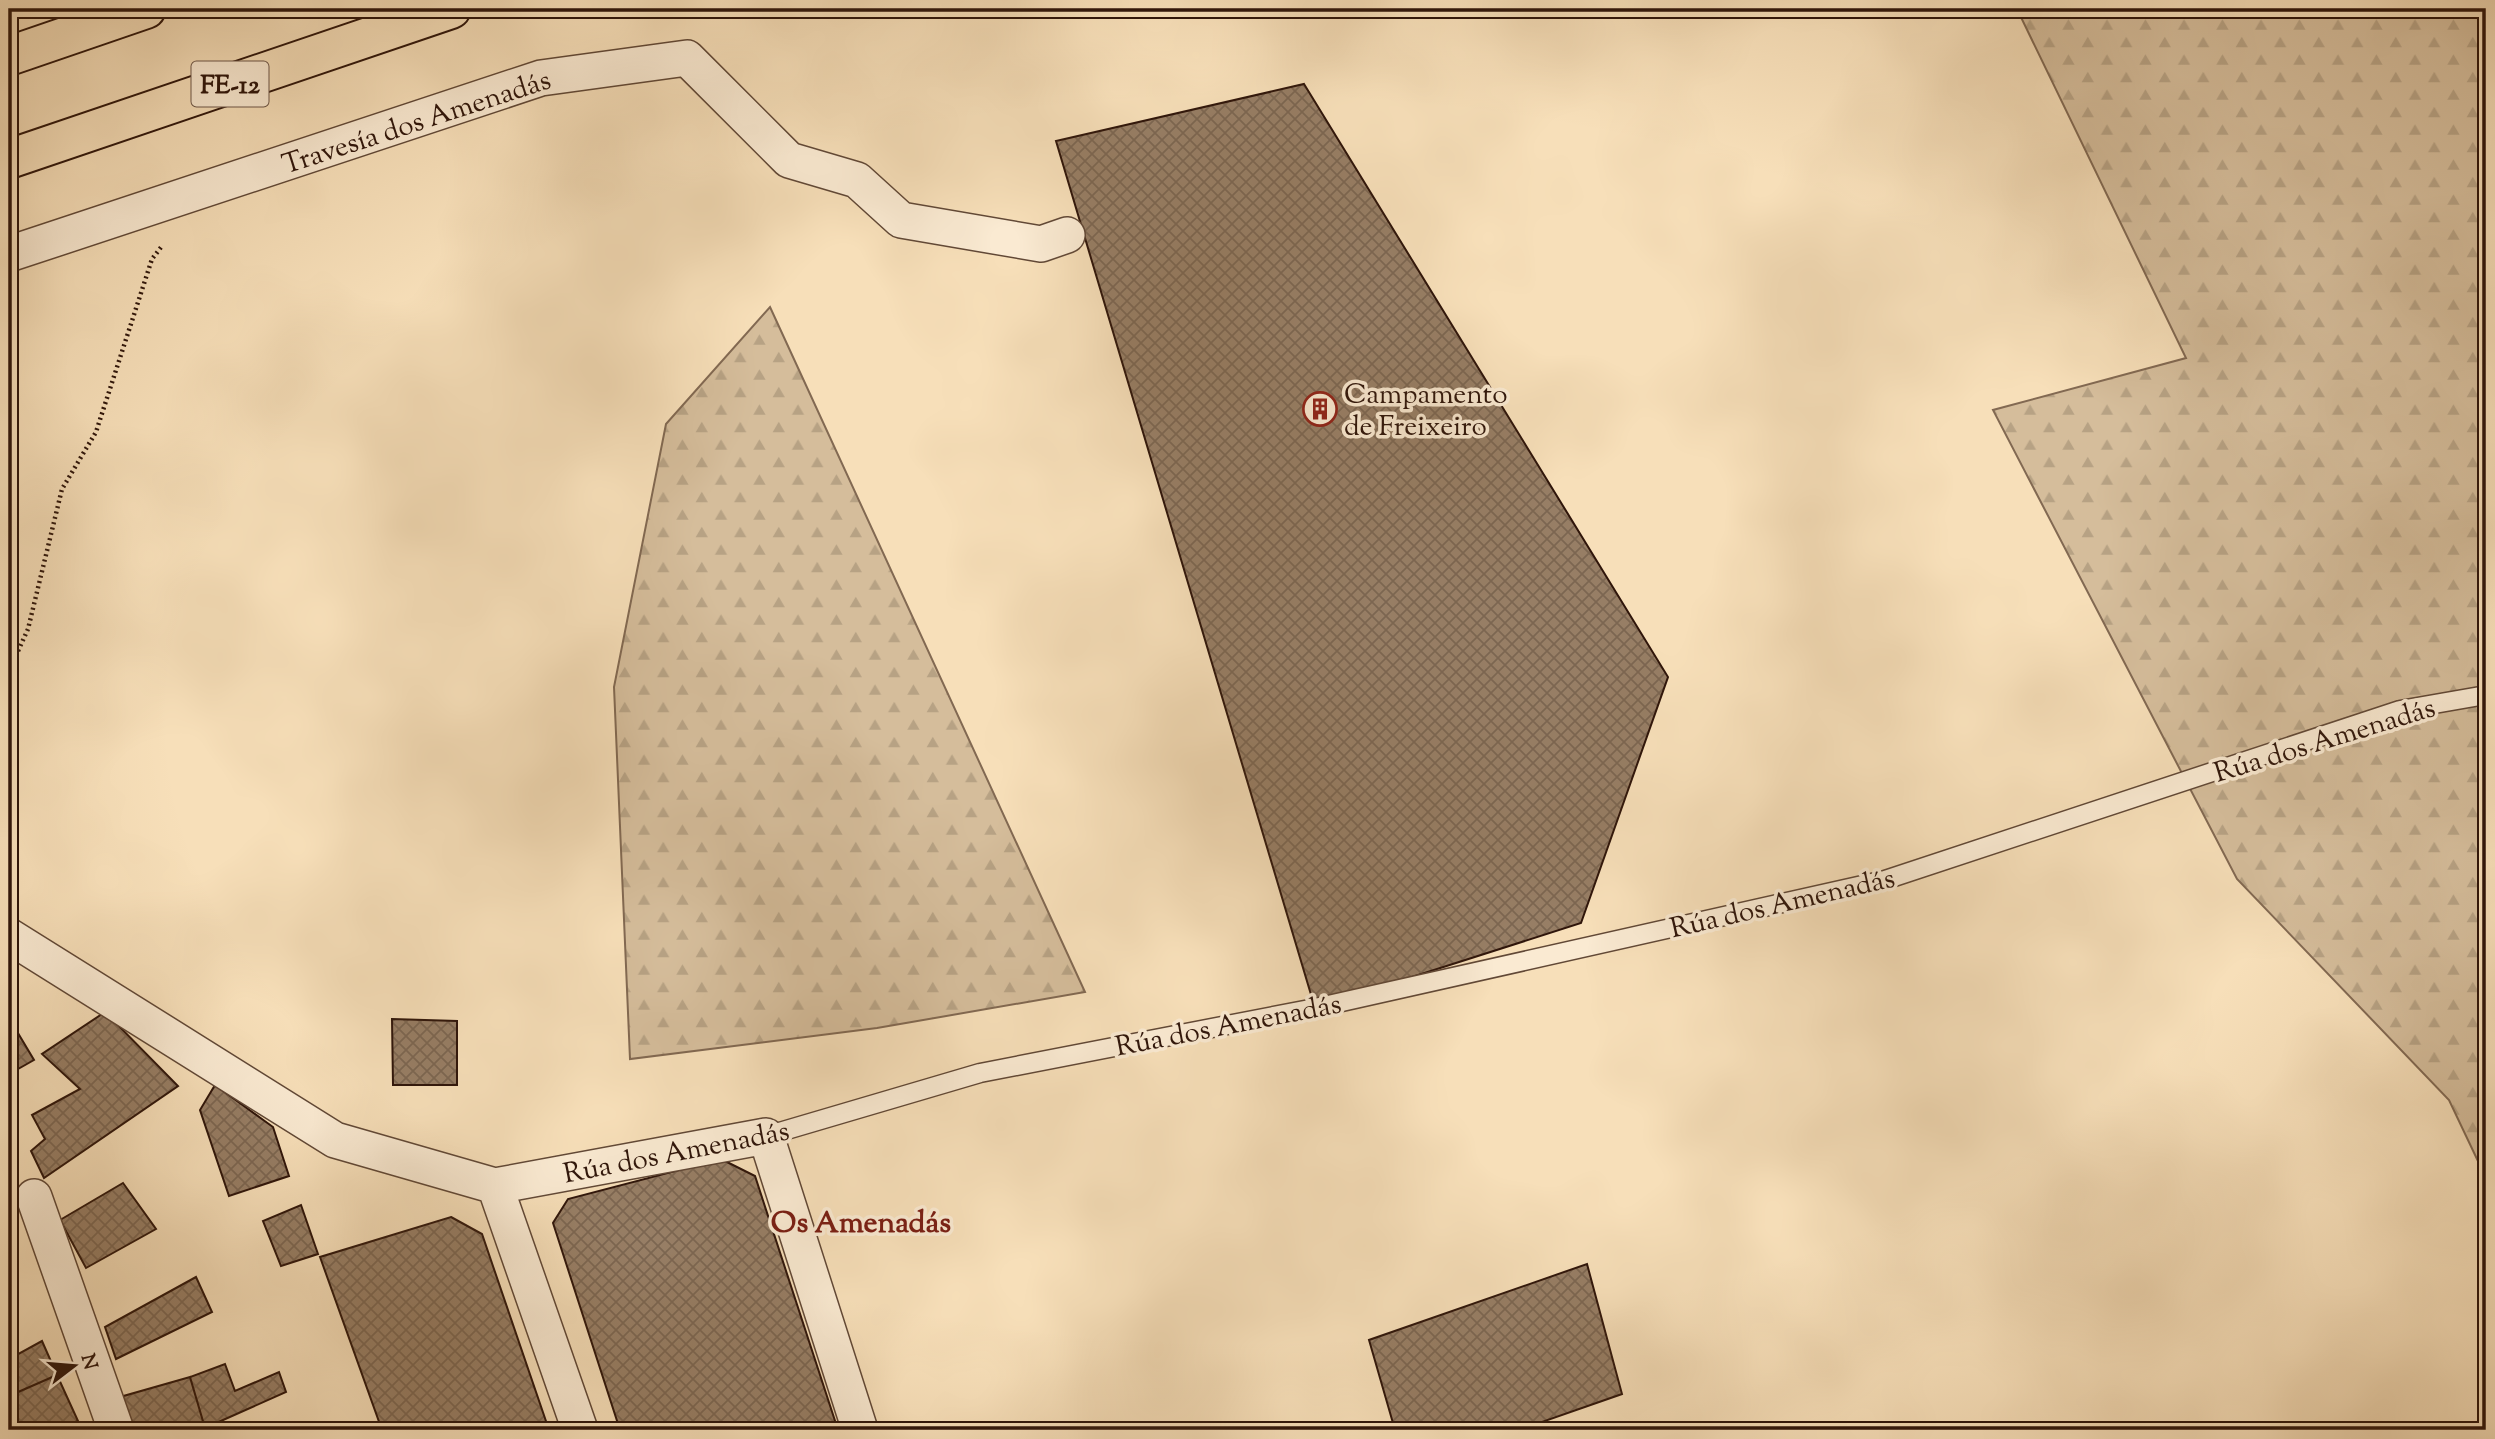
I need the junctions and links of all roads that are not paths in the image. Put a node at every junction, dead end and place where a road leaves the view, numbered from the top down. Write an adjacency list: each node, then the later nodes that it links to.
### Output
1 (146, 9): 3 (highway)
2 (451, 9): 4 (highway, FE-12)
3 (9, 56)
4 (9, 159)
5 (1067, 235): 6 (street, Travesía dos Amenadás)
6 (9, 254)
7 (2486, 695): 9 (lane, Rúa dos Amenadás)
8 (9, 936): 10 (street, Rúa dos Amenadás)
9 (766, 1136): 10 (street, Rúa dos Amenadás); 14 (street)
10 (495, 1186): 13 (street)
11 (34, 1197): 12 (street)
12 (116, 1430)
13 (580, 1430)
14 (860, 1430)

